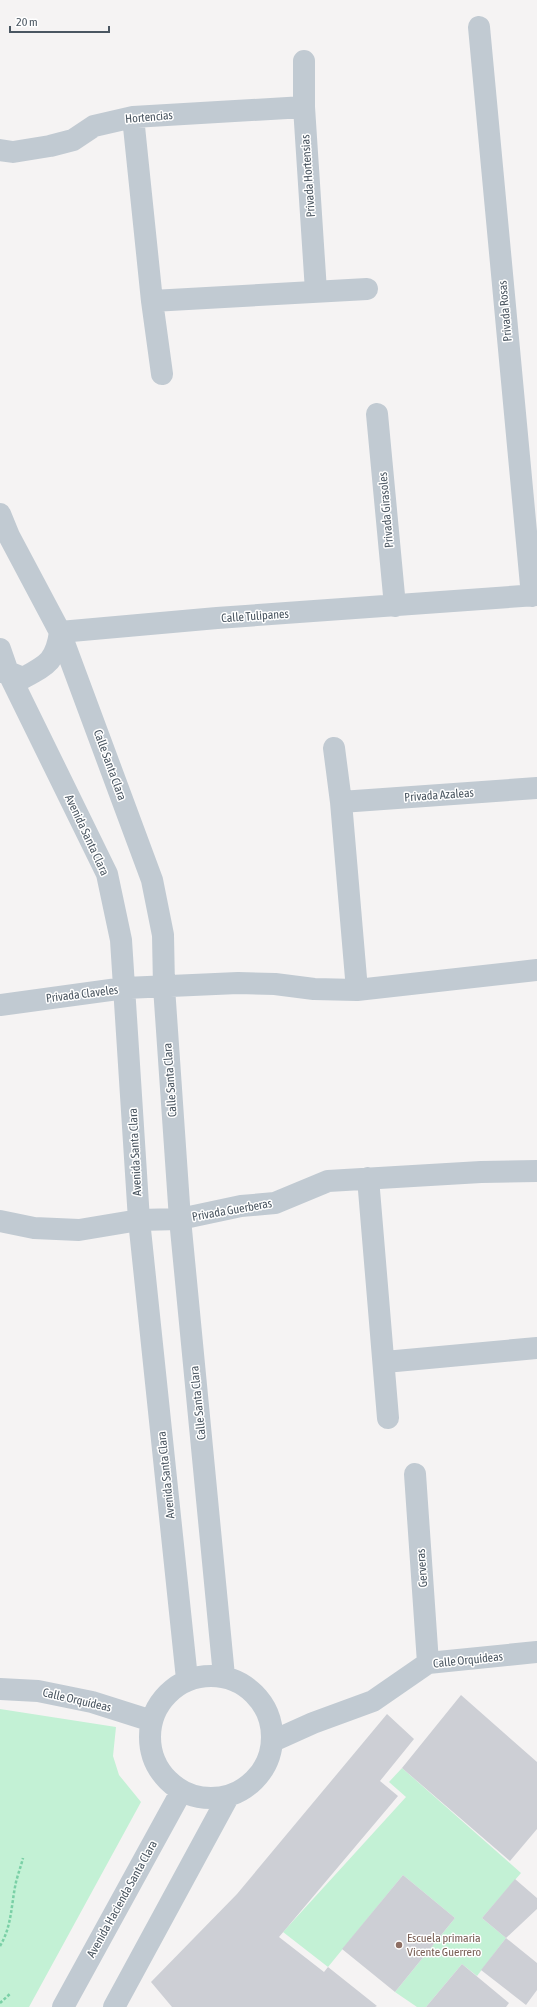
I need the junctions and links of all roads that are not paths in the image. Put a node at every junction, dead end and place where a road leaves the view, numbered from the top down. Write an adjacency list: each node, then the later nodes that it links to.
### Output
1 (479, 27): 12 (street, Privada Rosas)
2 (304, 61): 3 (street, Privada Hortensias)
3 (304, 107): 4 (street, Hortencias); 7 (street, Privada Hortensias)
4 (133, 117): 5 (street, Hortencias); 8 (street)
5 (0, 150)
6 (367, 289): 7 (street)
7 (316, 291): 8 (street)
8 (152, 301): 9 (street)
9 (162, 374)
10 (377, 414): 13 (street, Privada Girasoles)
11 (0, 514): 14 (street, Calle Santa Clara)
12 (534, 596): 13 (street, Calle Tulipanes)
13 (396, 606): 14 (street, Calle Tulipanes)
14 (60, 632): 16 (street); 21 (street, Calle Santa Clara)
15 (0, 649): 16 (street, Avenida Santa Clara)
16 (4, 672): 22 (street, Avenida Santa Clara)
17 (334, 748): 19 (street)
18 (537, 788): 19 (street, Privada Azaleas)
19 (342, 802): 23 (street)
20 (537, 970): 23 (street)
21 (164, 987): 22 (street, Privada Claveles); 23 (street); 27 (street, Calle Santa Clara)
22 (125, 988): 24 (street, Privada Claveles); 28 (street, Avenida Santa Clara)
23 (357, 990)
24 (0, 1005)
25 (537, 1171): 26 (street, Privada Guerberas)
26 (368, 1178): 27 (street, Privada Guerberas); 31 (street)
27 (180, 1218): 28 (street, Privada Guerberas); 36 (street, Calle Santa Clara)
28 (139, 1220): 29 (street, Privada Guerberas); 37 (street, Avenida Santa Clara)
29 (0, 1221)
30 (537, 1348): 31 (street)
31 (385, 1362): 32 (street)
32 (388, 1418)
33 (415, 1474): 35 (street, Gerveras)
34 (537, 1652): 35 (street, Calle Orquídeas)
35 (428, 1663): 40 (street, Calle Orquídeas)
36 (224, 1676): 37 (street); 40 (street)
37 (187, 1679): 39 (street)
38 (0, 1689): 39 (street, Calle Orquídeas)
39 (152, 1722): 41 (street)
40 (273, 1741): 42 (street)
41 (181, 1792): 42 (street); 43 (street, Avenida Hacienda Santa Clara)
42 (228, 1797): 44 (street)
43 (63, 2007)
44 (114, 2007)

